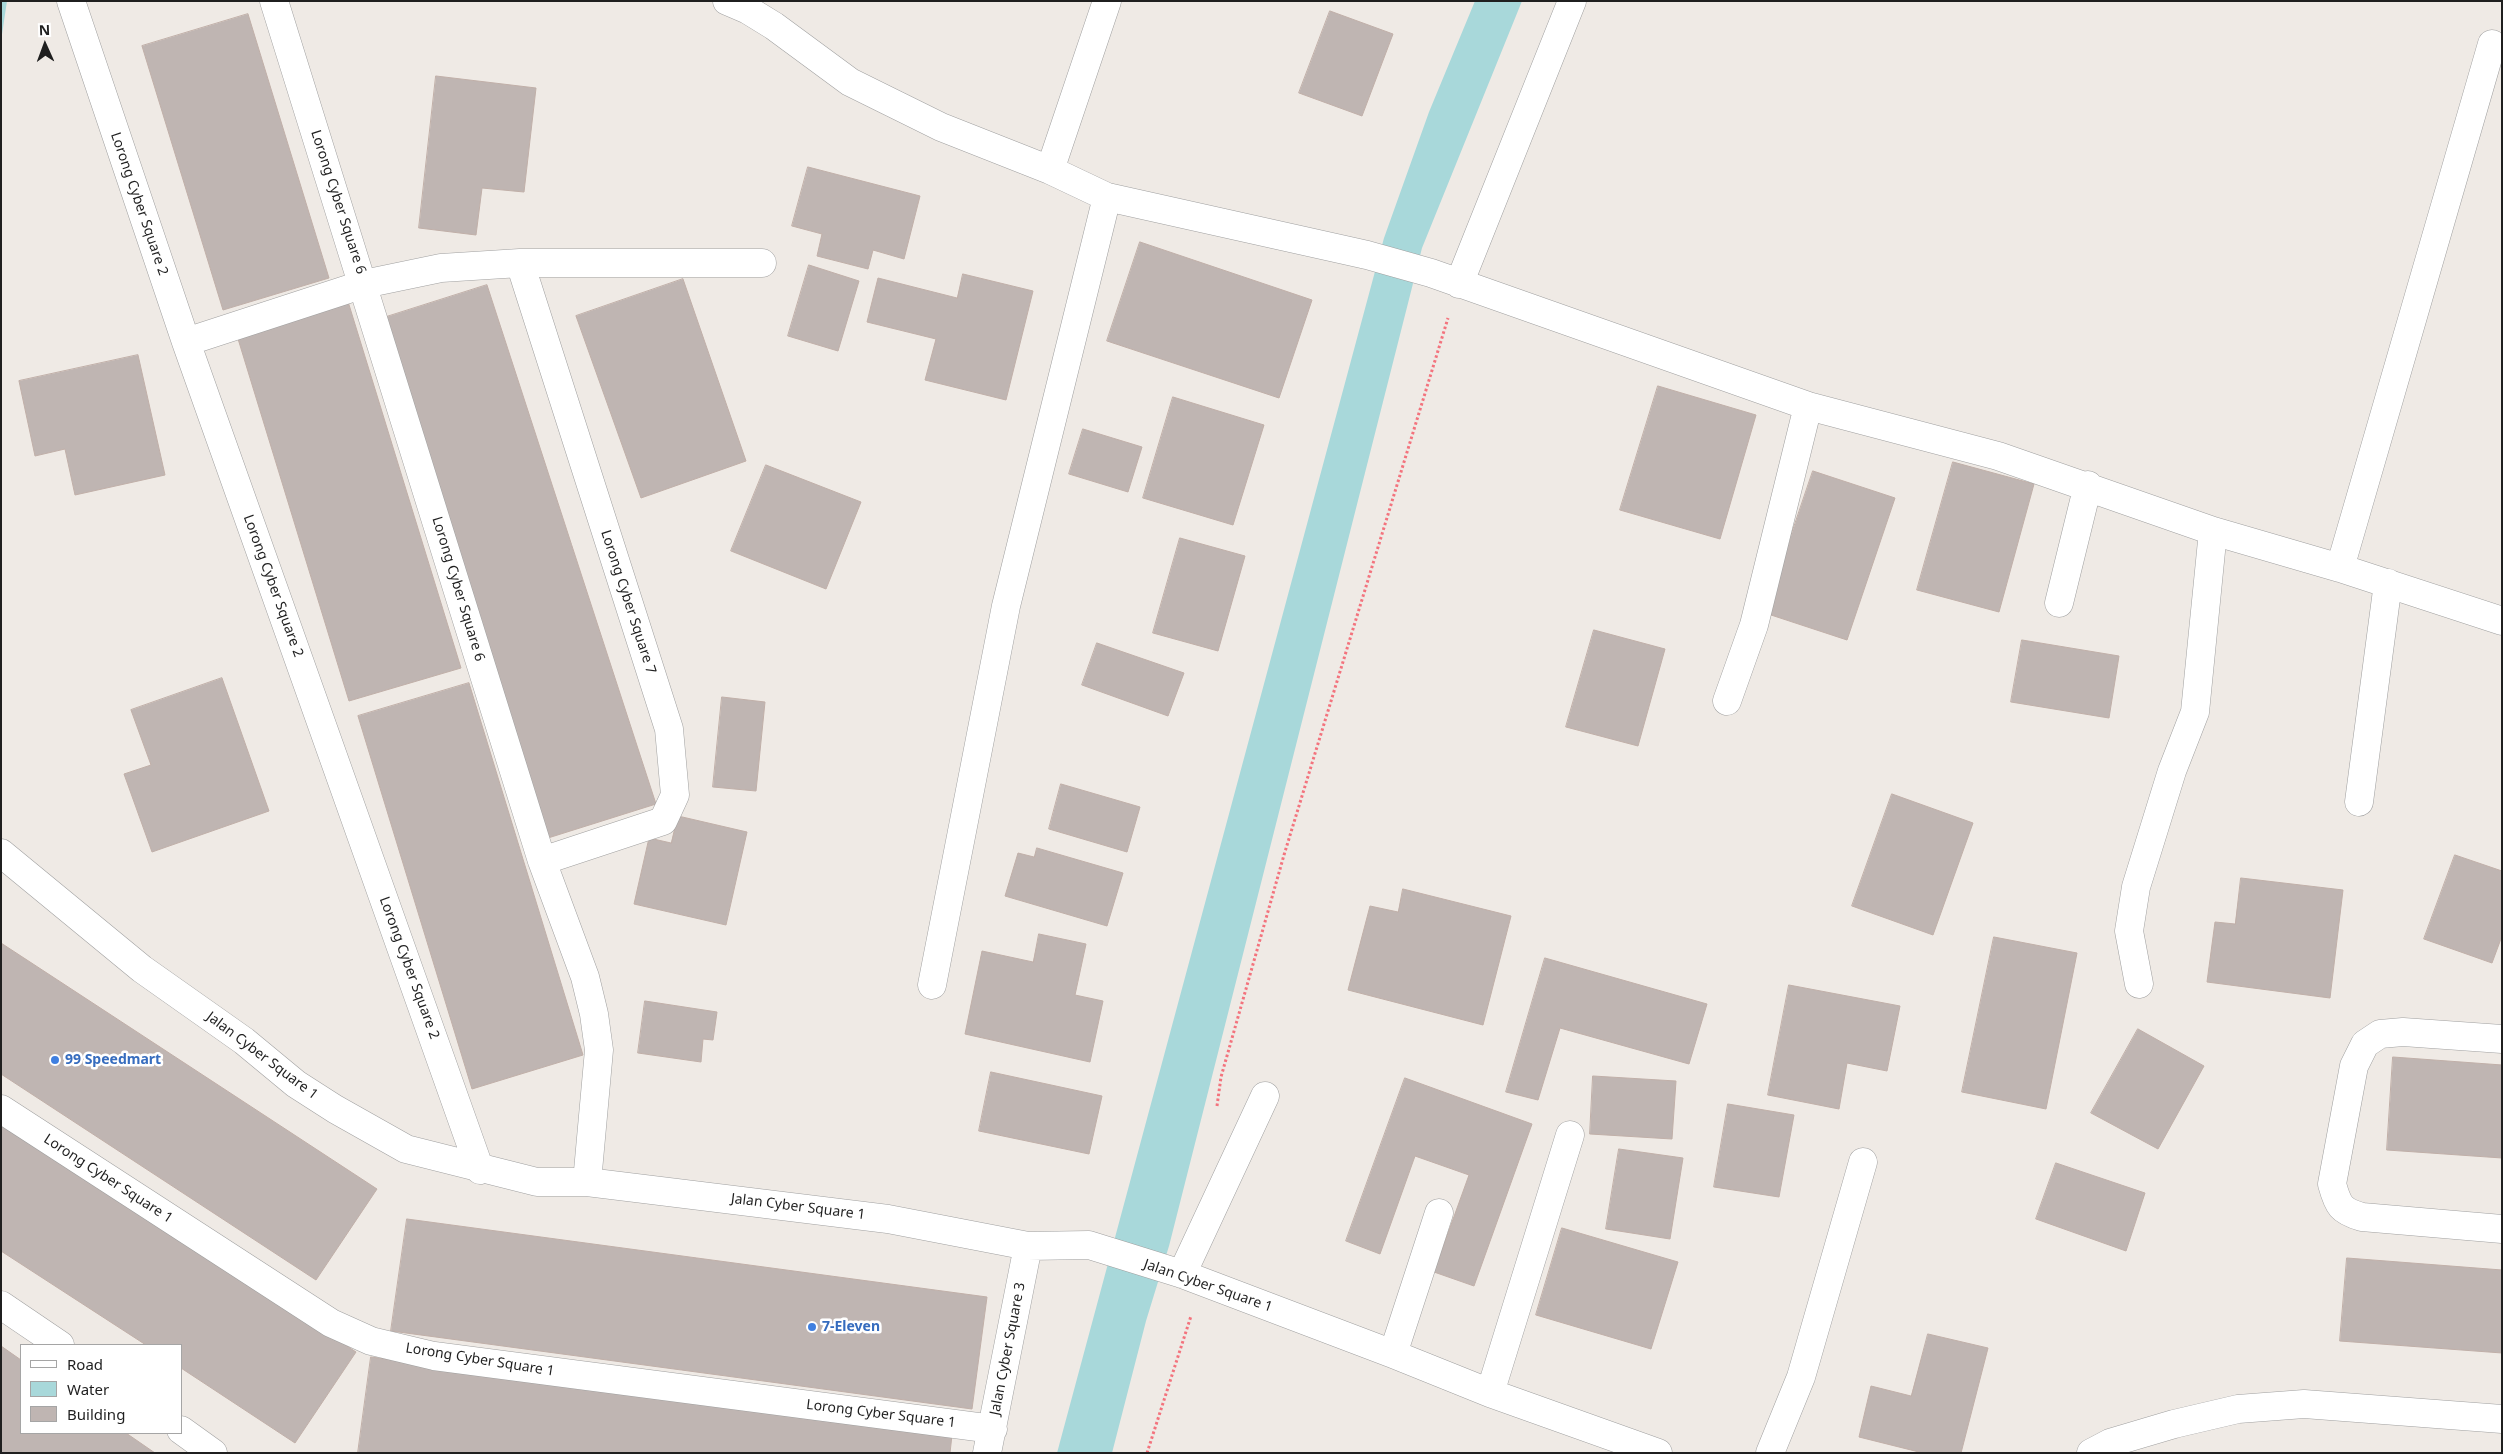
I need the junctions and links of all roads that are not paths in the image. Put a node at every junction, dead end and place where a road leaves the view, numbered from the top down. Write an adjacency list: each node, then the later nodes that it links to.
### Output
1 (71, 1): 13 (street, Lorong Cyber Square 2)
2 (274, 1): 11 (street, Lorong Cyber Square 6)
3 (727, 1): 7 (street)
4 (1107, 1): 7 (street)
5 (1572, 1): 12 (street)
6 (2492, 44): 17 (street)
7 (1050, 170): 8 (street)
8 (1107, 197): 12 (street); 26 (street)
9 (520, 263): 10 (street); 11 (street); 24 (street, Lorong Cyber Square 7)
10 (762, 263)
11 (364, 284): 13 (street); 24 (street, Lorong Cyber Square 6)
12 (1459, 284): 14 (street)
13 (186, 342): 32 (street, Lorong Cyber Square 2)
14 (1808, 406): 15 (street); 21 (street)
15 (2088, 485): 16 (street); 19 (street)
16 (2213, 530): 17 (street); 25 (street)
17 (2340, 568): 18 (street)
18 (2388, 583): 20 (street); 22 (street)
19 (2060, 603)
20 (2502, 621)
21 (1727, 701)
22 (2359, 802)
23 (1, 853): 32 (street, Jalan Cyber Square 1)
24 (542, 861): 33 (street, Lorong Cyber Square 6)
25 (2139, 984)
26 (932, 985)
27 (2502, 1039): 35 (street)
28 (1265, 1096): 37 (street)
29 (1, 1109): 44 (street, Lorong Cyber Square 1)
30 (1570, 1135): 41 (street)
31 (1863, 1162): 47 (street)
32 (480, 1170): 33 (street, Jalan Cyber Square 1)
33 (587, 1182): 36 (street, Jalan Cyber Square 1)
34 (1439, 1213): 40 (street)
35 (2502, 1229)
36 (1028, 1246): 37 (street, Jalan Cyber Square 1); 44 (street, Jalan Cyber Square 3)
37 (1180, 1274): 40 (street, Jalan Cyber Square 1)
38 (1, 1304): 39 (street)
39 (59, 1344)
40 (1393, 1354): 41 (street, Jalan Cyber Square 1)
41 (1490, 1393): 46 (street, Jalan Cyber Square 1)
42 (2502, 1419): 48 (street)
43 (182, 1431): 45 (street)
44 (990, 1441)
45 (214, 1453)
46 (1658, 1453)
47 (1770, 1453)
48 (2091, 1453)

